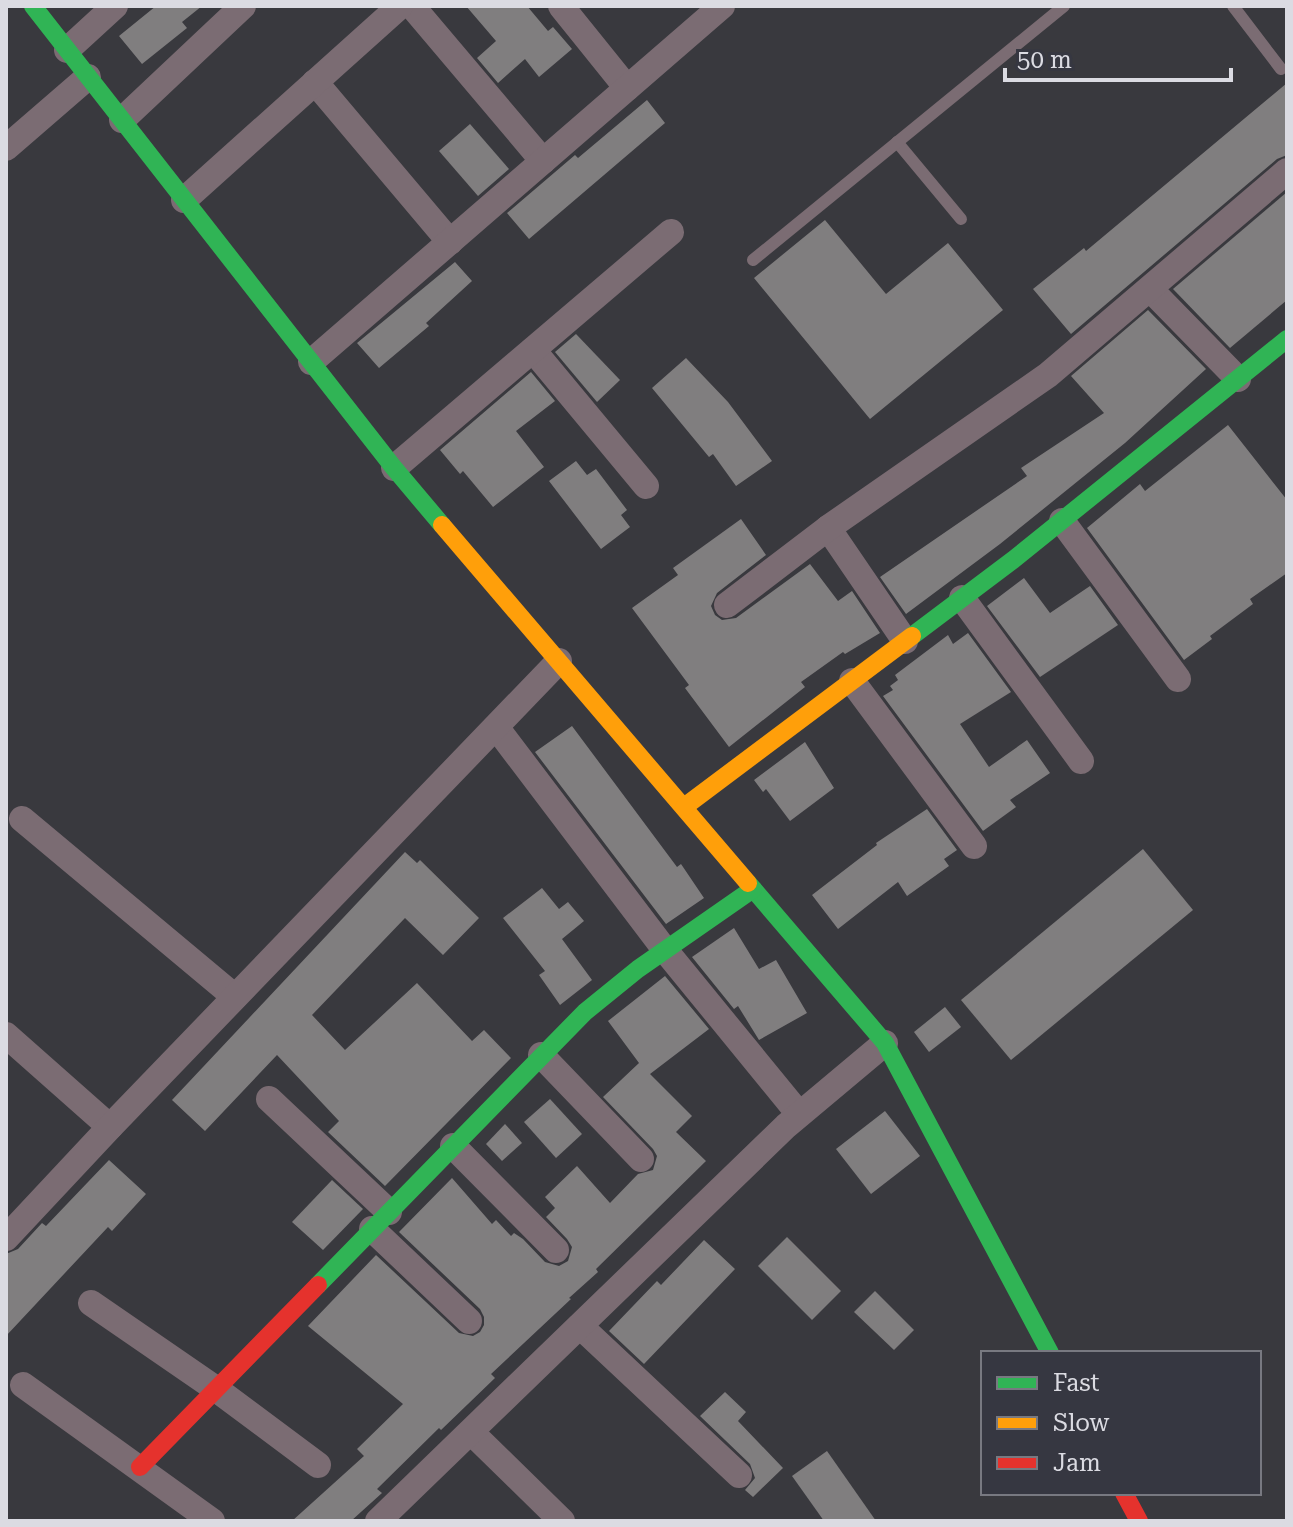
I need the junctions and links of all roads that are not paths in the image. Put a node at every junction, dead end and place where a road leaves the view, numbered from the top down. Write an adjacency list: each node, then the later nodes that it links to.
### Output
1 (33, 6): 10 (street)
2 (115, 6): 10 (street)
3 (243, 6): 15 (street)
4 (400, 6): 13 (street)
5 (412, 6): 18 (street)
6 (561, 6): 14 (street)
7 (1064, 6): 16 (lane)
8 (1233, 6): 11 (lane)
9 (717, 8): 14 (street)
10 (67, 50): 12 (street)
11 (1281, 69)
12 (88, 77): 15 (street); 17 (street)
13 (315, 82): 20 (street); 23 (street)
14 (627, 88): 18 (street)
15 (122, 120): 20 (street)
16 (897, 142): 21 (lane); 24 (lane)
17 (6, 148)
18 (543, 161): 23 (street)
19 (1287, 171): 25 (street)
20 (184, 200): 28 (street)
21 (961, 219)
22 (671, 232): 27 (street)
23 (450, 242): 28 (street)
24 (753, 260)
25 (1150, 289): 29 (street); 33 (street)
26 (1287, 339): 29 (street)
27 (533, 350): 30 (street); 31 (street)
28 (311, 362): 30 (street)
29 (1238, 379): 32 (street)
30 (394, 468): 37 (street)
31 (646, 486)
32 (1062, 521): 34 (street); 38 (street)
33 (828, 528): 35 (street); 36 (street)
34 (962, 598): 36 (street); 41 (street)
35 (727, 605)
36 (905, 641): 39 (street)
37 (559, 661): 40 (street); 42 (street)
38 (1178, 679)
39 (852, 681): 42 (street); 44 (street)
40 (496, 727): 46 (street); 47 (street)
41 (1081, 761)
42 (684, 807): 45 (street)
43 (22, 819): 47 (street)
44 (974, 846)
45 (753, 889): 46 (street); 49 (street)
46 (665, 950): 50 (street); 52 (street)
47 (235, 997): 53 (street)
48 (6, 1035): 53 (street)
49 (885, 1043): 52 (street); 62 (street)
50 (541, 1055): 54 (street); 55 (street)
51 (269, 1099): 56 (street)
52 (799, 1114): 61 (street)
53 (110, 1127): 57 (street)
54 (453, 1146): 56 (street); 58 (street)
55 (641, 1159)
56 (380, 1221): 60 (street); 64 (street)
57 (6, 1238)
58 (556, 1250)
59 (91, 1303): 64 (street)
60 (469, 1321)
61 (580, 1326): 65 (street); 68 (street)
62 (1049, 1351)
63 (23, 1385): 67 (street)
64 (216, 1389): 66 (street); 67 (street)
65 (471, 1432): 71 (street); 72 (street)
66 (318, 1465)
67 (140, 1467): 70 (street)
68 (739, 1475)
69 (1125, 1495): 73 (street)
70 (212, 1521)
71 (378, 1521)
72 (562, 1521)
73 (1139, 1521)

